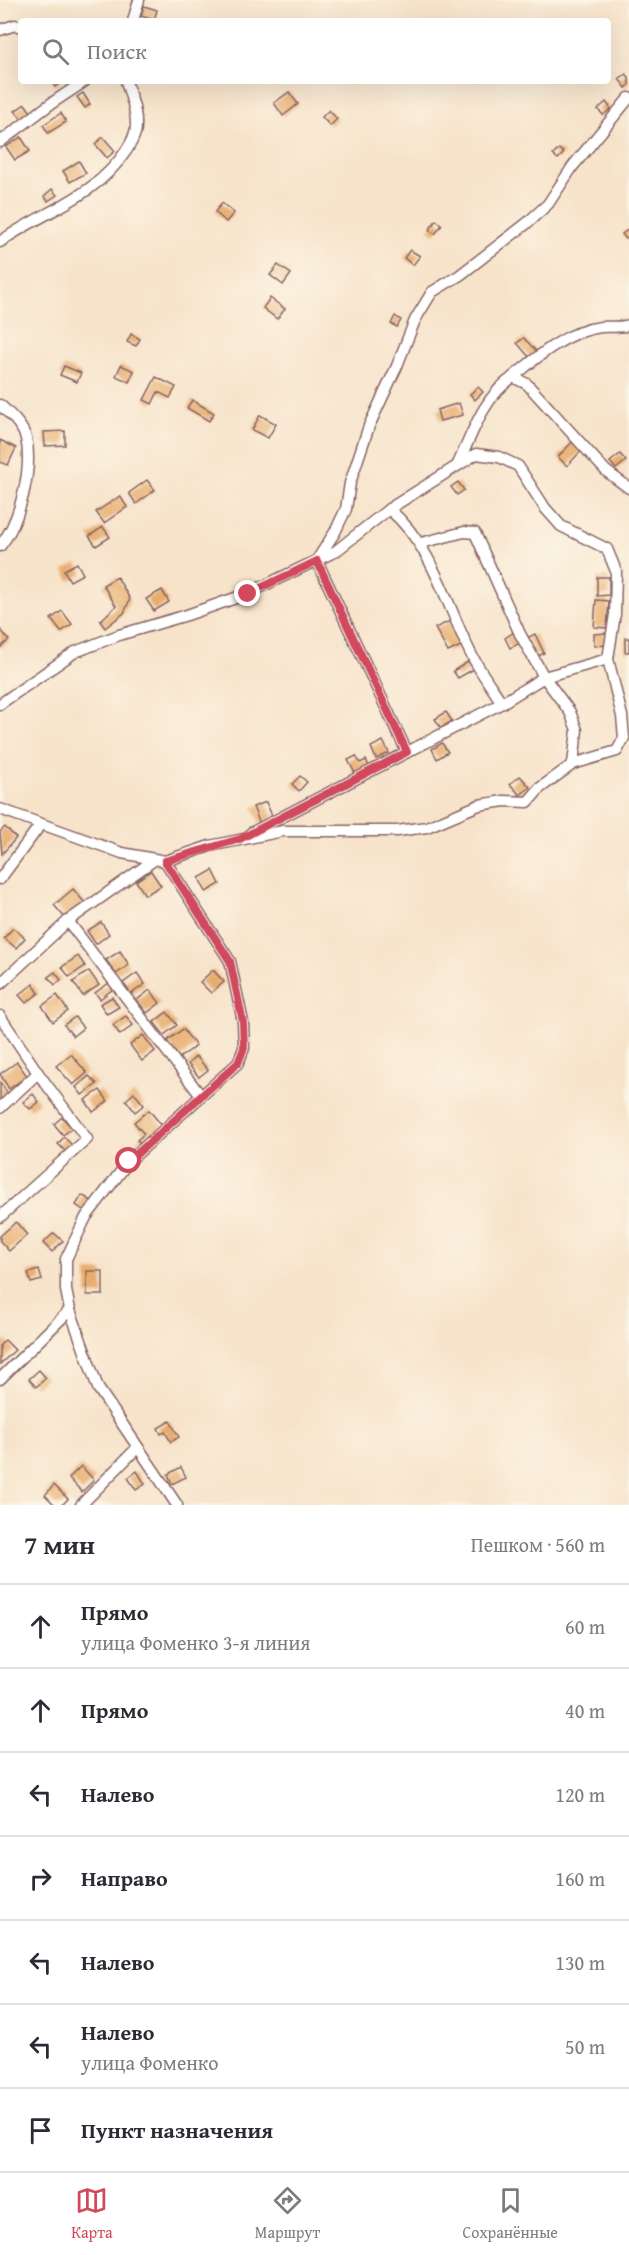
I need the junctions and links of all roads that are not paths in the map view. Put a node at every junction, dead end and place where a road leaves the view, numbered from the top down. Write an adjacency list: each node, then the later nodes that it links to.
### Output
1 (139, 0): 2 (street)
2 (134, 18)
3 (18, 26): 4 (street)
4 (0, 30)
5 (80, 84): 8 (street)
6 (127, 84): 9 (street)
7 (629, 98): 18 (street)
8 (0, 142)
9 (0, 242)
10 (629, 325): 11 (street)
11 (513, 377): 13 (street); 14 (street)
12 (0, 405): 17 (street)
13 (458, 464): 15 (street); 19 (street)
14 (629, 488)
15 (389, 510): 16 (street); 18 (street)
16 (421, 543): 20 (street); 21 (street)
17 (0, 546)
18 (317, 561): 22 (street); 23 (street)
19 (608, 659): 20 (street); 24 (street)
20 (544, 677): 21 (street); 24 (street)
21 (502, 703): 23 (street)
22 (0, 704)
23 (407, 752): 27 (street)
24 (573, 764): 27 (street)
25 (0, 809): 26 (street)
26 (41, 824): 28 (street); 29 (street)
27 (240, 839): 28 (street)
28 (160, 861): 30 (street); 34 (street)
29 (0, 879)
30 (68, 921): 31 (street); 34 (street)
31 (0, 984)
32 (0, 1016): 33 (street)
33 (38, 1074): 35 (street); 36 (street)
34 (201, 1096): 37 (street)
35 (0, 1108)
36 (0, 1217)
37 (70, 1310): 38 (street); 39 (street)
38 (0, 1379)
39 (137, 1448): 40 (street); 41 (street)
40 (81, 1505)
41 (177, 1505)

